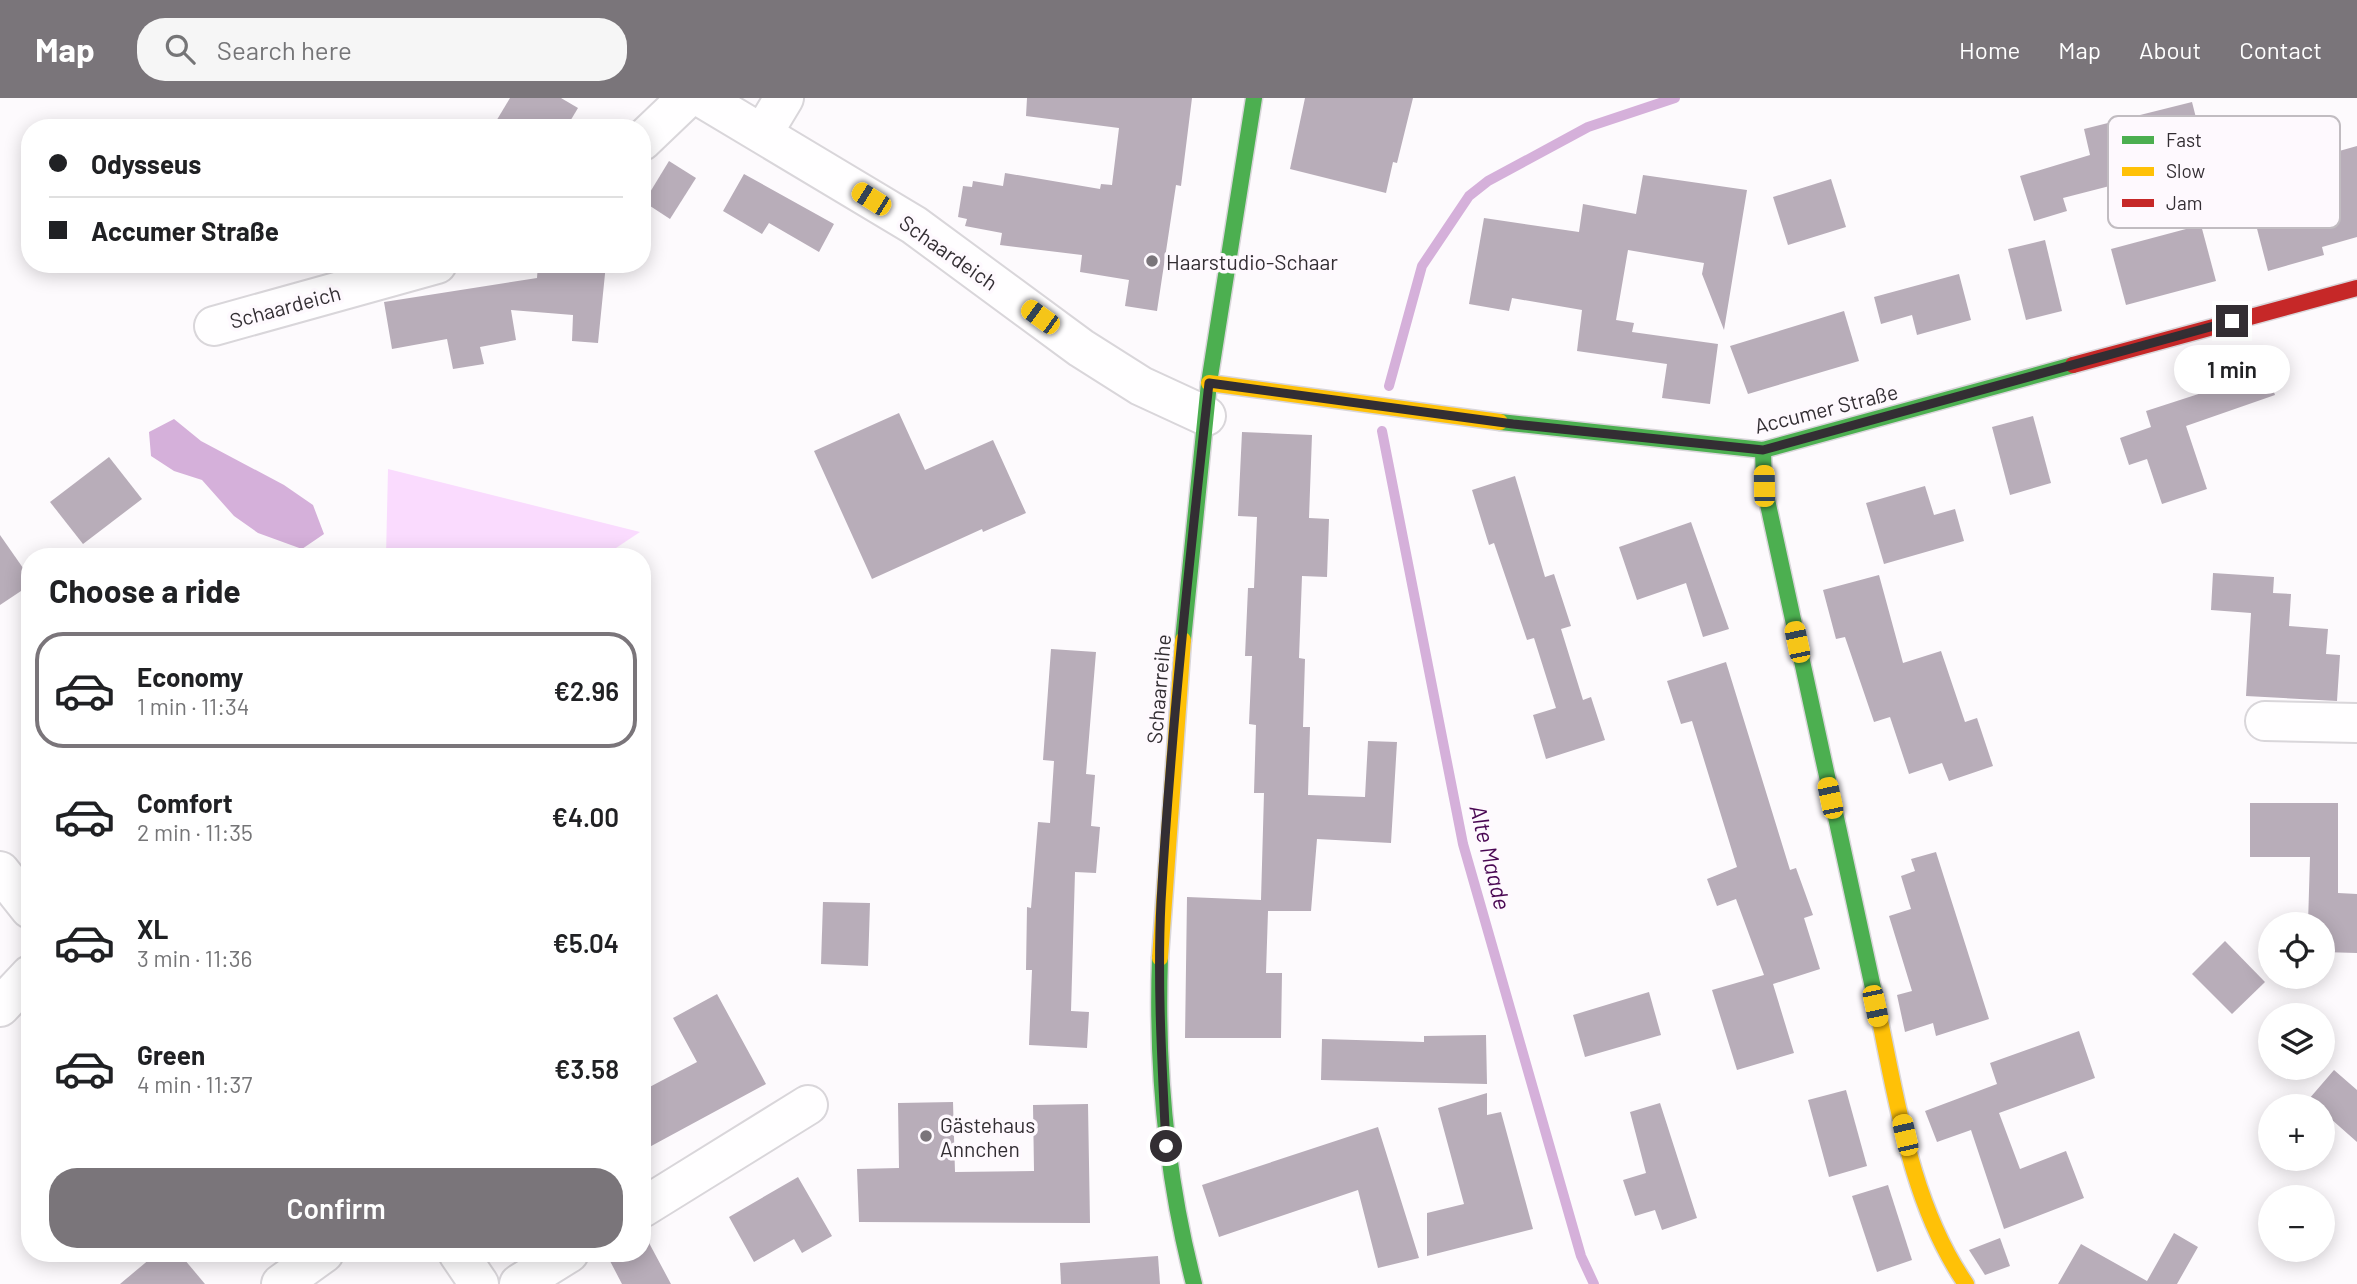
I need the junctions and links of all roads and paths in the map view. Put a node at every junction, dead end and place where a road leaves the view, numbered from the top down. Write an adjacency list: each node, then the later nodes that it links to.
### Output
1 (687, 98): 5 (street)
2 (702, 98): 6 (street, Schaardeich)
3 (784, 98): 6 (street)
4 (1254, 98): 10 (street, Schaarreihe)
5 (651, 132)
6 (763, 132): 10 (street, Schaardeich)
7 (405, 273): 9 (street, Schaardeich)
8 (2357, 288): 11 (street, Accumer Straße)
9 (214, 326)
10 (1208, 400): 11 (street, Accumer Straße); 26 (street, Schaarreihe)
11 (1763, 450): 27 (street)
12 (2265, 721): 13 (street)
13 (2357, 723)
14 (0, 871): 15 (street)
15 (21, 898)
16 (21, 985): 17 (street)
17 (0, 1007)
18 (808, 1105): 19 (street)
19 (651, 1202)
20 (312, 1262): 23 (street)
21 (464, 1262): 24 (street)
22 (554, 1262): 25 (street)
23 (281, 1284)
24 (479, 1284)
25 (519, 1284)
26 (1194, 1284)
27 (1966, 1284)

